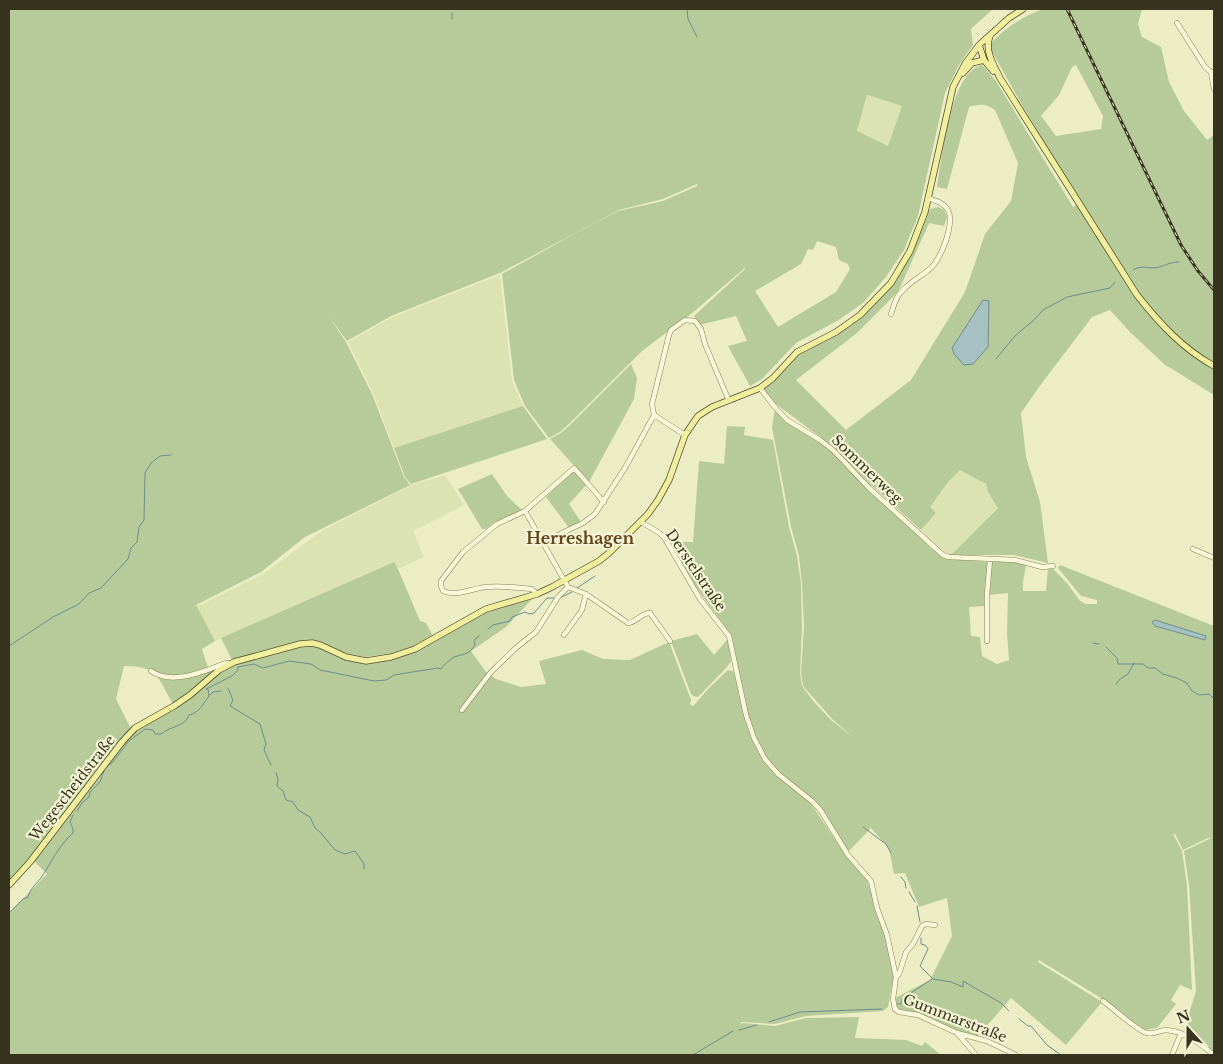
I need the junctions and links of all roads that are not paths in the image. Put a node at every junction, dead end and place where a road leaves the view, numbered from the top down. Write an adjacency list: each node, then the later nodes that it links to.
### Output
1 (1023, 9): 3 (main road, Wegescheidstraße)
2 (1177, 23): 6 (street)
3 (994, 31): 4 (main road, Wegescheidstraße); 5 (main road)
4 (979, 45): 5 (main road); 7 (main road, Wegescheidstraße)
5 (987, 58): 7 (main road); 11 (main road)
6 (1212, 72): 8 (street)
7 (958, 78): 9 (main road, Wegescheidstraße)
8 (1214, 89)
9 (928, 198): 10 (street); 12 (main road, Wegescheidstraße)
10 (891, 314)
11 (1214, 366)
12 (760, 388): 13 (main road, Wegescheidstraße); 22 (street, Sommerweg)
13 (729, 401): 14 (street); 15 (main road, Wegescheidstraße)
14 (654, 415): 15 (street); 16 (street)
15 (685, 435): 18 (main road, Wegescheidstraße)
16 (604, 502): 17 (street); 19 (street)
17 (525, 511): 19 (street); 26 (street)
18 (641, 522): 24 (main road, Wegescheidstraße); 34 (street, Derstelstraße)
19 (543, 542): 24 (street)
20 (1193, 549): 21 (street)
21 (1214, 558)
22 (990, 560): 23 (street); 30 (street)
23 (1053, 566)
24 (564, 581): 25 (street); 26 (main road, Wegescheidstraße)
25 (568, 587): 27 (street); 33 (street)
26 (537, 594): 31 (main road, Wegescheidstraße)
27 (586, 594): 28 (street); 29 (street)
28 (564, 634)
29 (670, 641)
30 (987, 641)
31 (230, 664): 32 (street); 35 (main road, Wegescheidstraße)
32 (152, 671)
33 (462, 710)
34 (871, 881): 37 (street, Gummarstraße)
35 (9, 885)
36 (935, 925): 37 (street)
37 (896, 977): 40 (street, Gummarstraße)
38 (1103, 1001): 39 (street)
39 (1181, 1033): 43 (street); 44 (street)
40 (957, 1034): 41 (street); 42 (street, Gummarstraße)
41 (976, 1055)
42 (1016, 1055)
43 (1172, 1055)
44 (1214, 1055)

